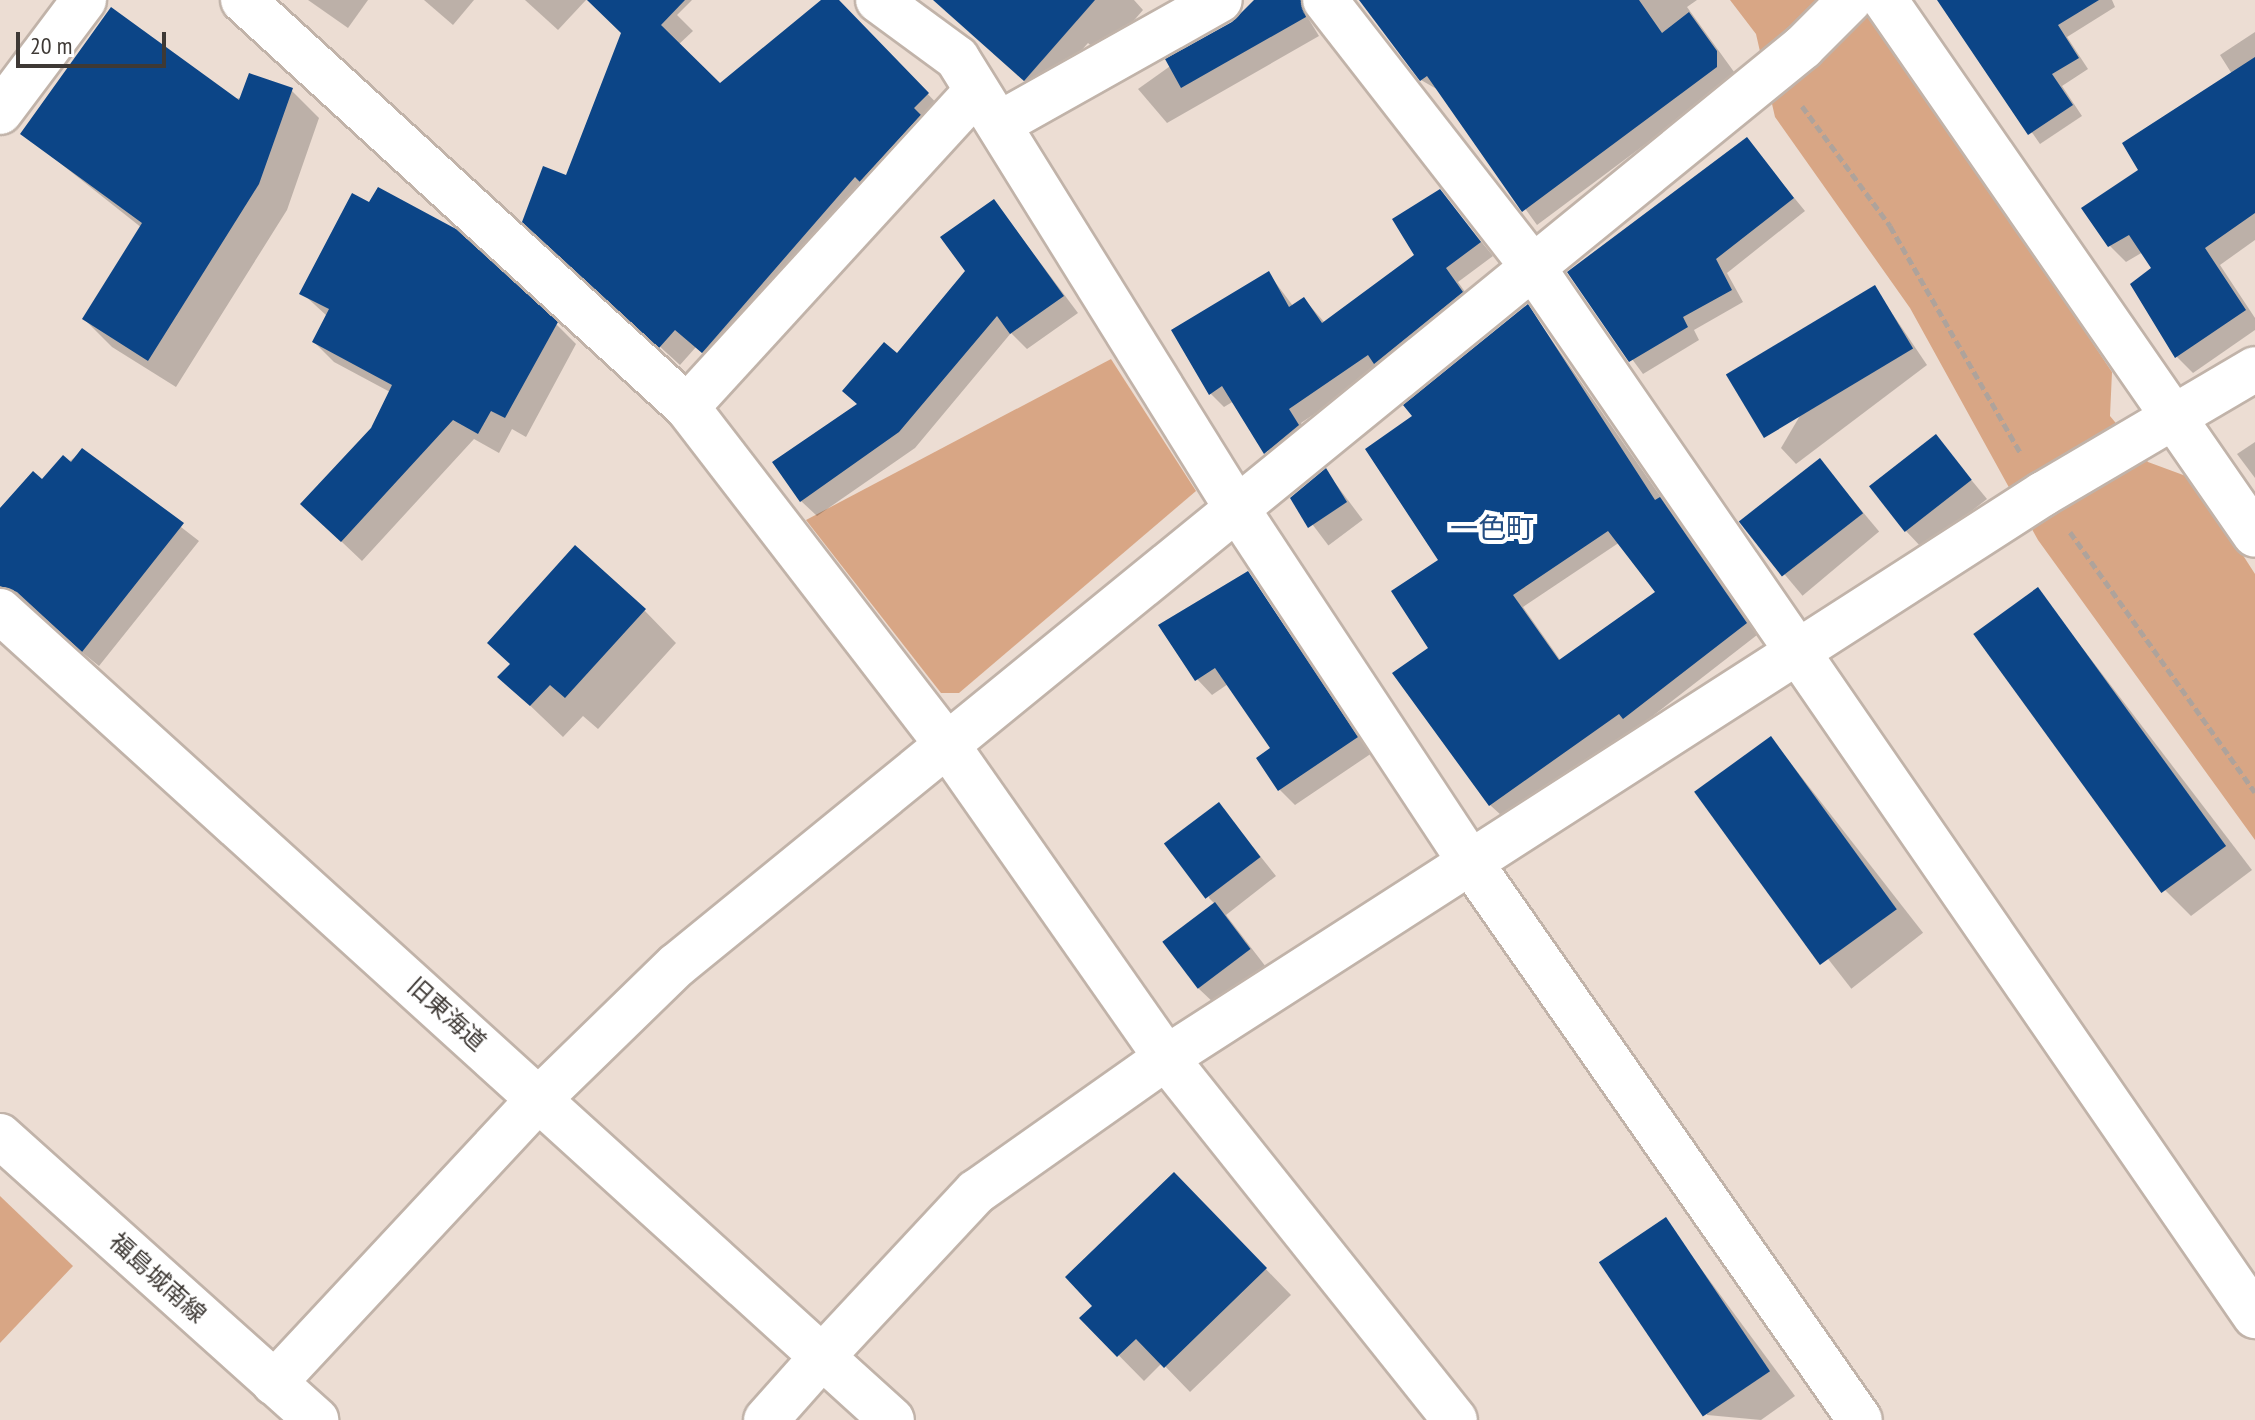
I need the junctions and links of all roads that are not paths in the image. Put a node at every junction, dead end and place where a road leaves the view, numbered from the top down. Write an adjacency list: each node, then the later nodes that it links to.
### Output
1 (84, 0): 9 (street)
2 (243, 0): 12 (street)
3 (878, 0): 8 (street)
4 (1325, 0): 10 (street)
5 (1850, 0): 10 (street)
6 (1885, 0): 13 (street)
7 (1195, 6): 8 (street)
8 (987, 108): 12 (street); 14 (street)
9 (0, 112)
10 (1532, 266): 14 (street); 17 (street)
11 (2255, 369): 13 (street)
12 (687, 407): 18 (street)
13 (2174, 420): 15 (street); 17 (street)
14 (1234, 504): 18 (street); 19 (street)
15 (2255, 535)
16 (0, 611): 21 (street, 旧東海道)
17 (1794, 655): 19 (street); 23 (street)
18 (945, 742): 20 (street); 21 (street)
19 (1468, 859): 20 (street); 30 (street)
20 (1166, 1058): 24 (street); 29 (street)
21 (540, 1098): 24 (street, 旧東海道); 25 (street)
22 (1, 1138): 25 (street, 福島城南線)
23 (2255, 1316)
24 (822, 1357): 27 (street); 28 (street, 旧東海道)
25 (274, 1383): 26 (street, 福島城南線)
26 (316, 1420)
27 (766, 1420)
28 (892, 1420)
29 (1455, 1420)
30 (1860, 1420)

